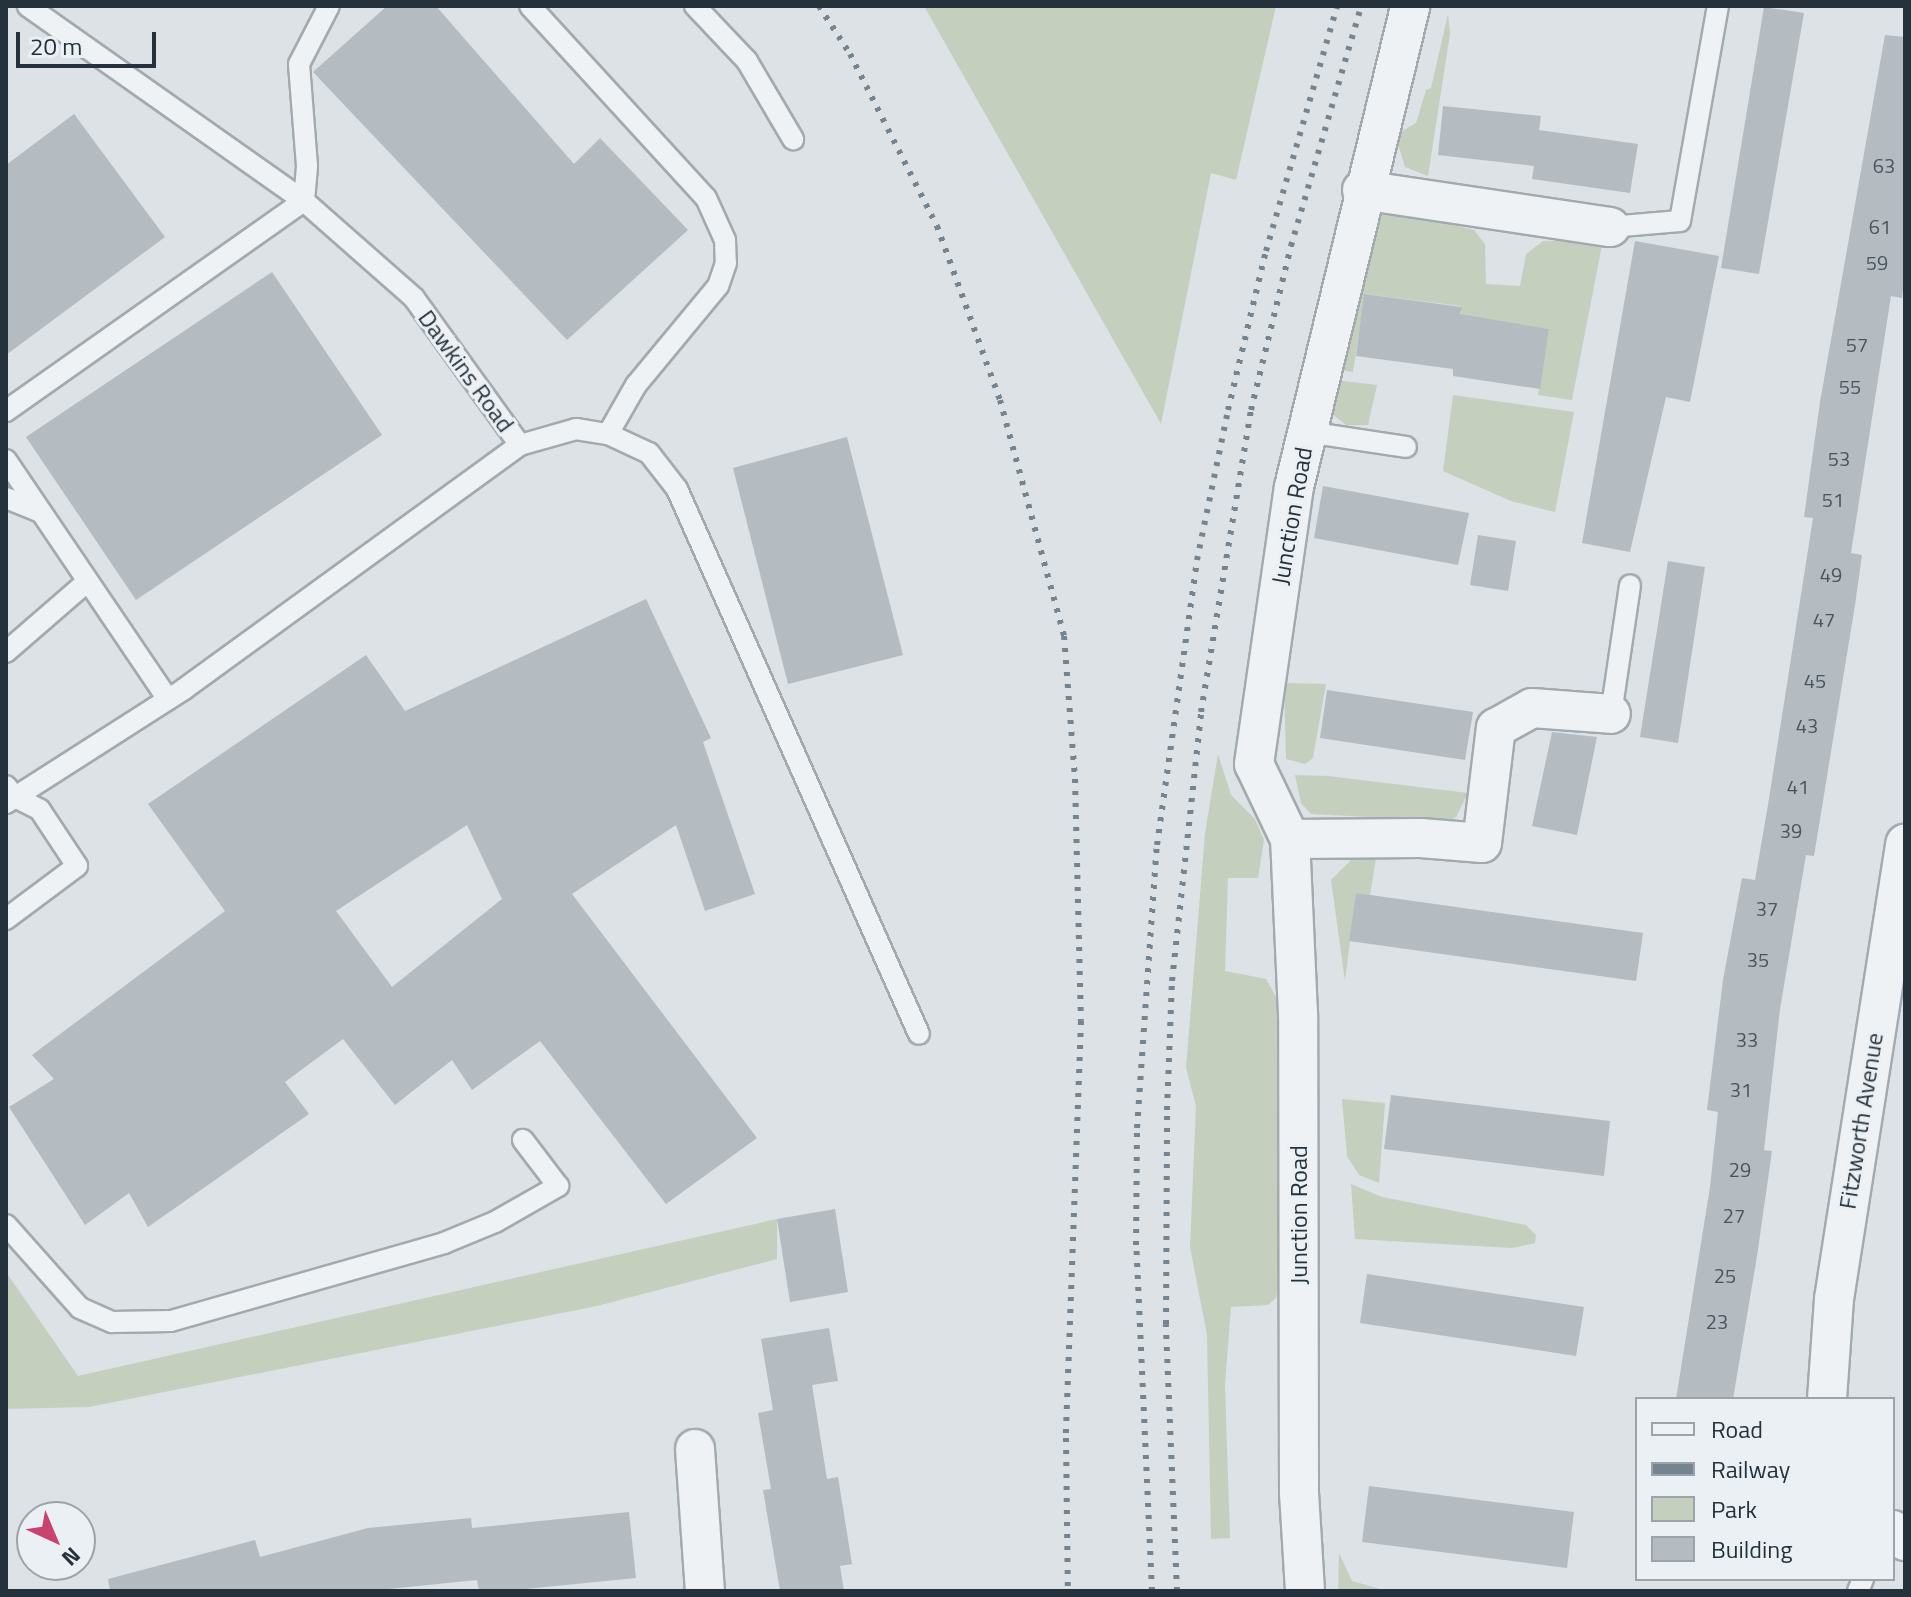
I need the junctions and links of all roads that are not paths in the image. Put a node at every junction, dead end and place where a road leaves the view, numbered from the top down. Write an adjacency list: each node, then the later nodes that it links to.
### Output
1 (28, 6): 9 (lane, Dawkins Road)
2 (329, 6): 9 (lane)
3 (530, 6): 13 (lane)
4 (695, 6): 7 (lane)
5 (1410, 6): 8 (street, Junction Road)
6 (1718, 6): 10 (lane)
7 (793, 139)
8 (1362, 190): 10 (street); 12 (street, Junction Road)
9 (304, 201): 11 (lane); 14 (lane, Dawkins Road)
10 (1610, 227)
11 (6, 411)
12 (1307, 432): 15 (lane); 25 (street, Junction Road)
13 (608, 434): 14 (lane); 28 (lane)
14 (520, 445): 22 (lane, Dawkins Road)
15 (1406, 447)
16 (6, 460): 18 (lane)
17 (6, 498): 18 (lane)
18 (41, 512): 19 (lane)
19 (88, 581): 21 (lane); 22 (lane)
20 (1630, 585): 23 (lane)
21 (6, 652)
22 (168, 699): 24 (lane, Dawkins Road)
23 (1611, 714): 25 (street)
24 (9, 795): 27 (lane)
25 (1290, 839): 34 (street, Junction Road)
26 (1905, 844): 31 (street, Fitzworth Avenue)
27 (6, 919)
28 (919, 1034)
29 (523, 1140): 30 (lane)
30 (6, 1225)
31 (1827, 1397)
32 (695, 1449): 33 (street)
33 (705, 1591)
34 (1305, 1591)

